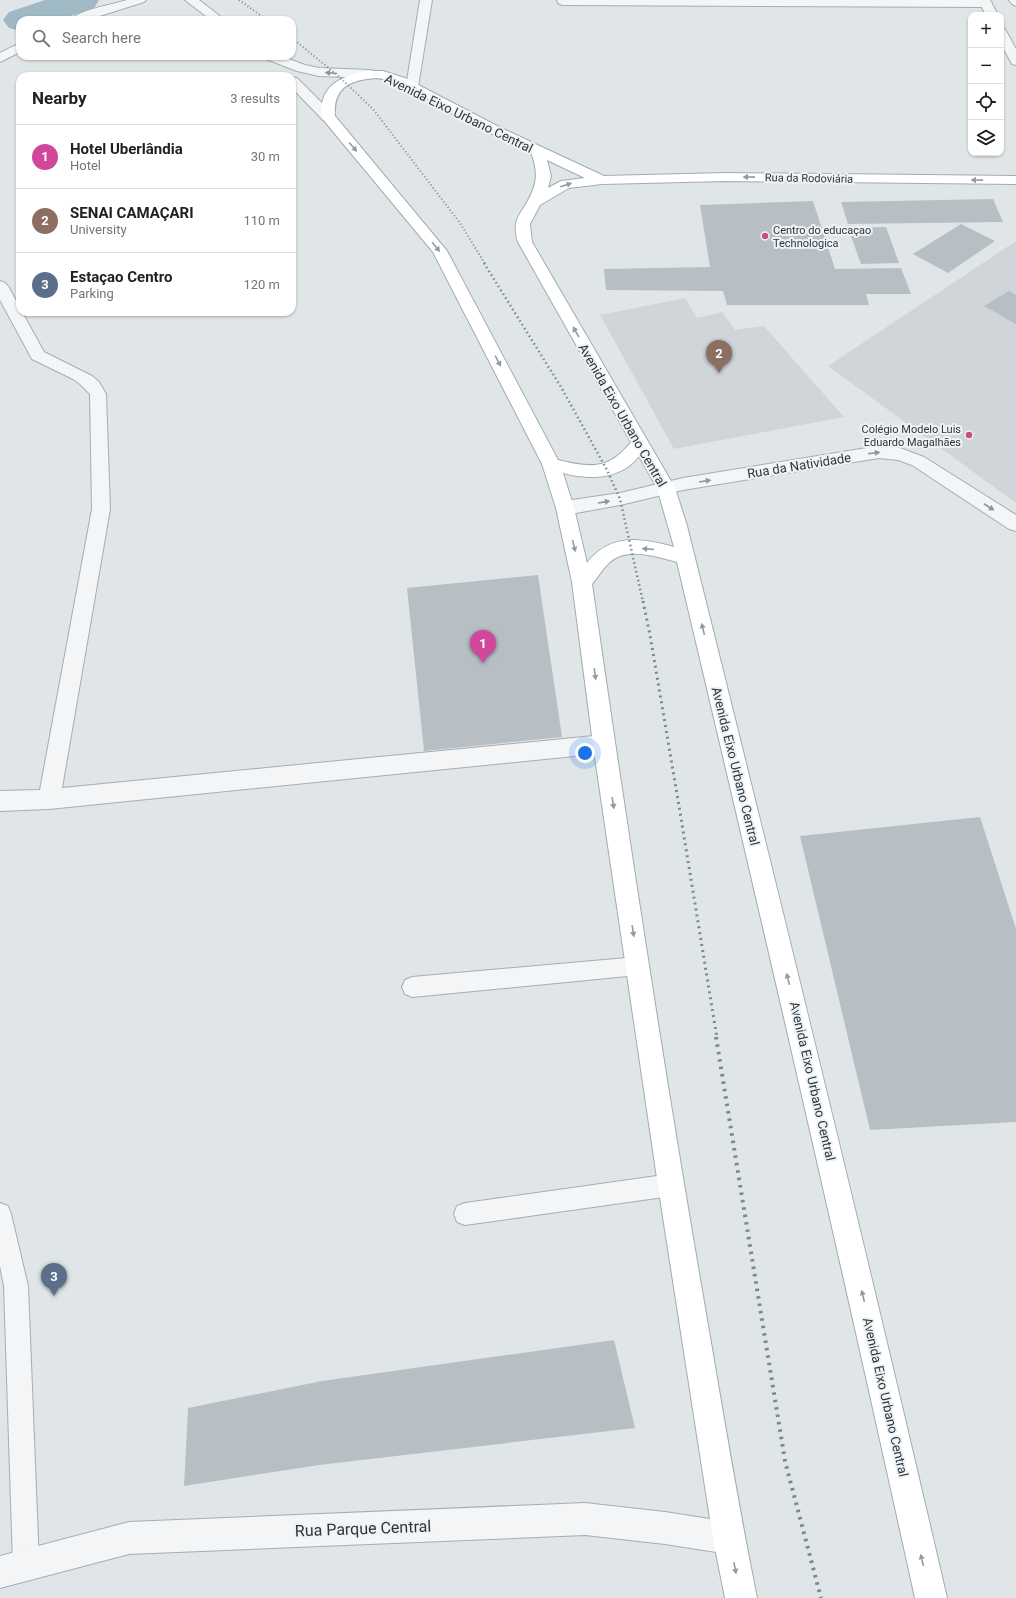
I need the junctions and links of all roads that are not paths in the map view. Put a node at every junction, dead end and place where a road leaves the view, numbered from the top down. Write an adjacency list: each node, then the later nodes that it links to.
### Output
1 (140, 0): 7 (street)
2 (192, 0): 8 (street)
3 (426, 0): 15 (street)
4 (562, 1): 5 (street)
5 (985, 2): 6 (street)
6 (990, 12)
7 (86, 16)
8 (214, 16)
9 (1004, 38): 14 (street)
10 (16, 49): 11 (street)
11 (0, 58)
12 (273, 60): 16 (street, Avenida Eixo Urbano Central)
13 (280, 60): 17 (street, Avenida Eixo Urbano Central, one-way to 13)
14 (1016, 61)
15 (415, 66): 18 (street); 20 (street)
16 (283, 72)
17 (370, 74): 18 (main road, Avenida Eixo Urbano Central); 21 (main road, Avenida Eixo Urbano Central)
18 (391, 78): 20 (main road, Avenida Eixo Urbano Central)
19 (296, 85): 21 (street)
20 (412, 88): 22 (main road, Avenida Eixo Urbano Central)
21 (328, 117): 30 (main road, one-way to 30)
22 (537, 151): 23 (main road, Rua da Rodoviária); 25 (main road, Avenida Eixo Urbano Central)
23 (602, 180): 24 (main road, Rua da Rodoviária, one-way to 23); 25 (main road, Rua da Rodoviária, one-way to 23)
24 (1012, 181)
25 (534, 202): 29 (main road, Avenida Eixo Urbano Central, one-way to 25)
26 (0, 286): 27 (street)
27 (16, 315)
28 (17, 316): 37 (street)
29 (639, 443): 30 (main road); 31 (main road, Avenida Eixo Urbano Central)
30 (551, 464): 32 (main road)
31 (666, 488): 32 (street, Rua da Natividade, one-way to 31); 33 (street, Rua da Natividade, one-way to 33); 34 (main road, Avenida Eixo Urbano Central)
32 (565, 508): 35 (main road, one-way to 35)
33 (1016, 524)
34 (686, 557): 35 (main road, one-way to 35); 47 (main road, Avenida Eixo Urbano Central, one-way to 34)
35 (582, 582): 36 (main road, one-way to 36)
36 (604, 744): 37 (street); 39 (main road, one-way to 39)
37 (50, 799): 38 (street)
38 (0, 801)
39 (638, 966): 40 (lane); 41 (main road)
40 (412, 987)
41 (671, 1185): 43 (lane); 44 (main road)
42 (0, 1214): 45 (lane)
43 (465, 1214)
44 (728, 1538): 45 (street, Rua Parque Central); 46 (main road, one-way to 46)
45 (13, 1569)
46 (741, 1598)
47 (931, 1598)

